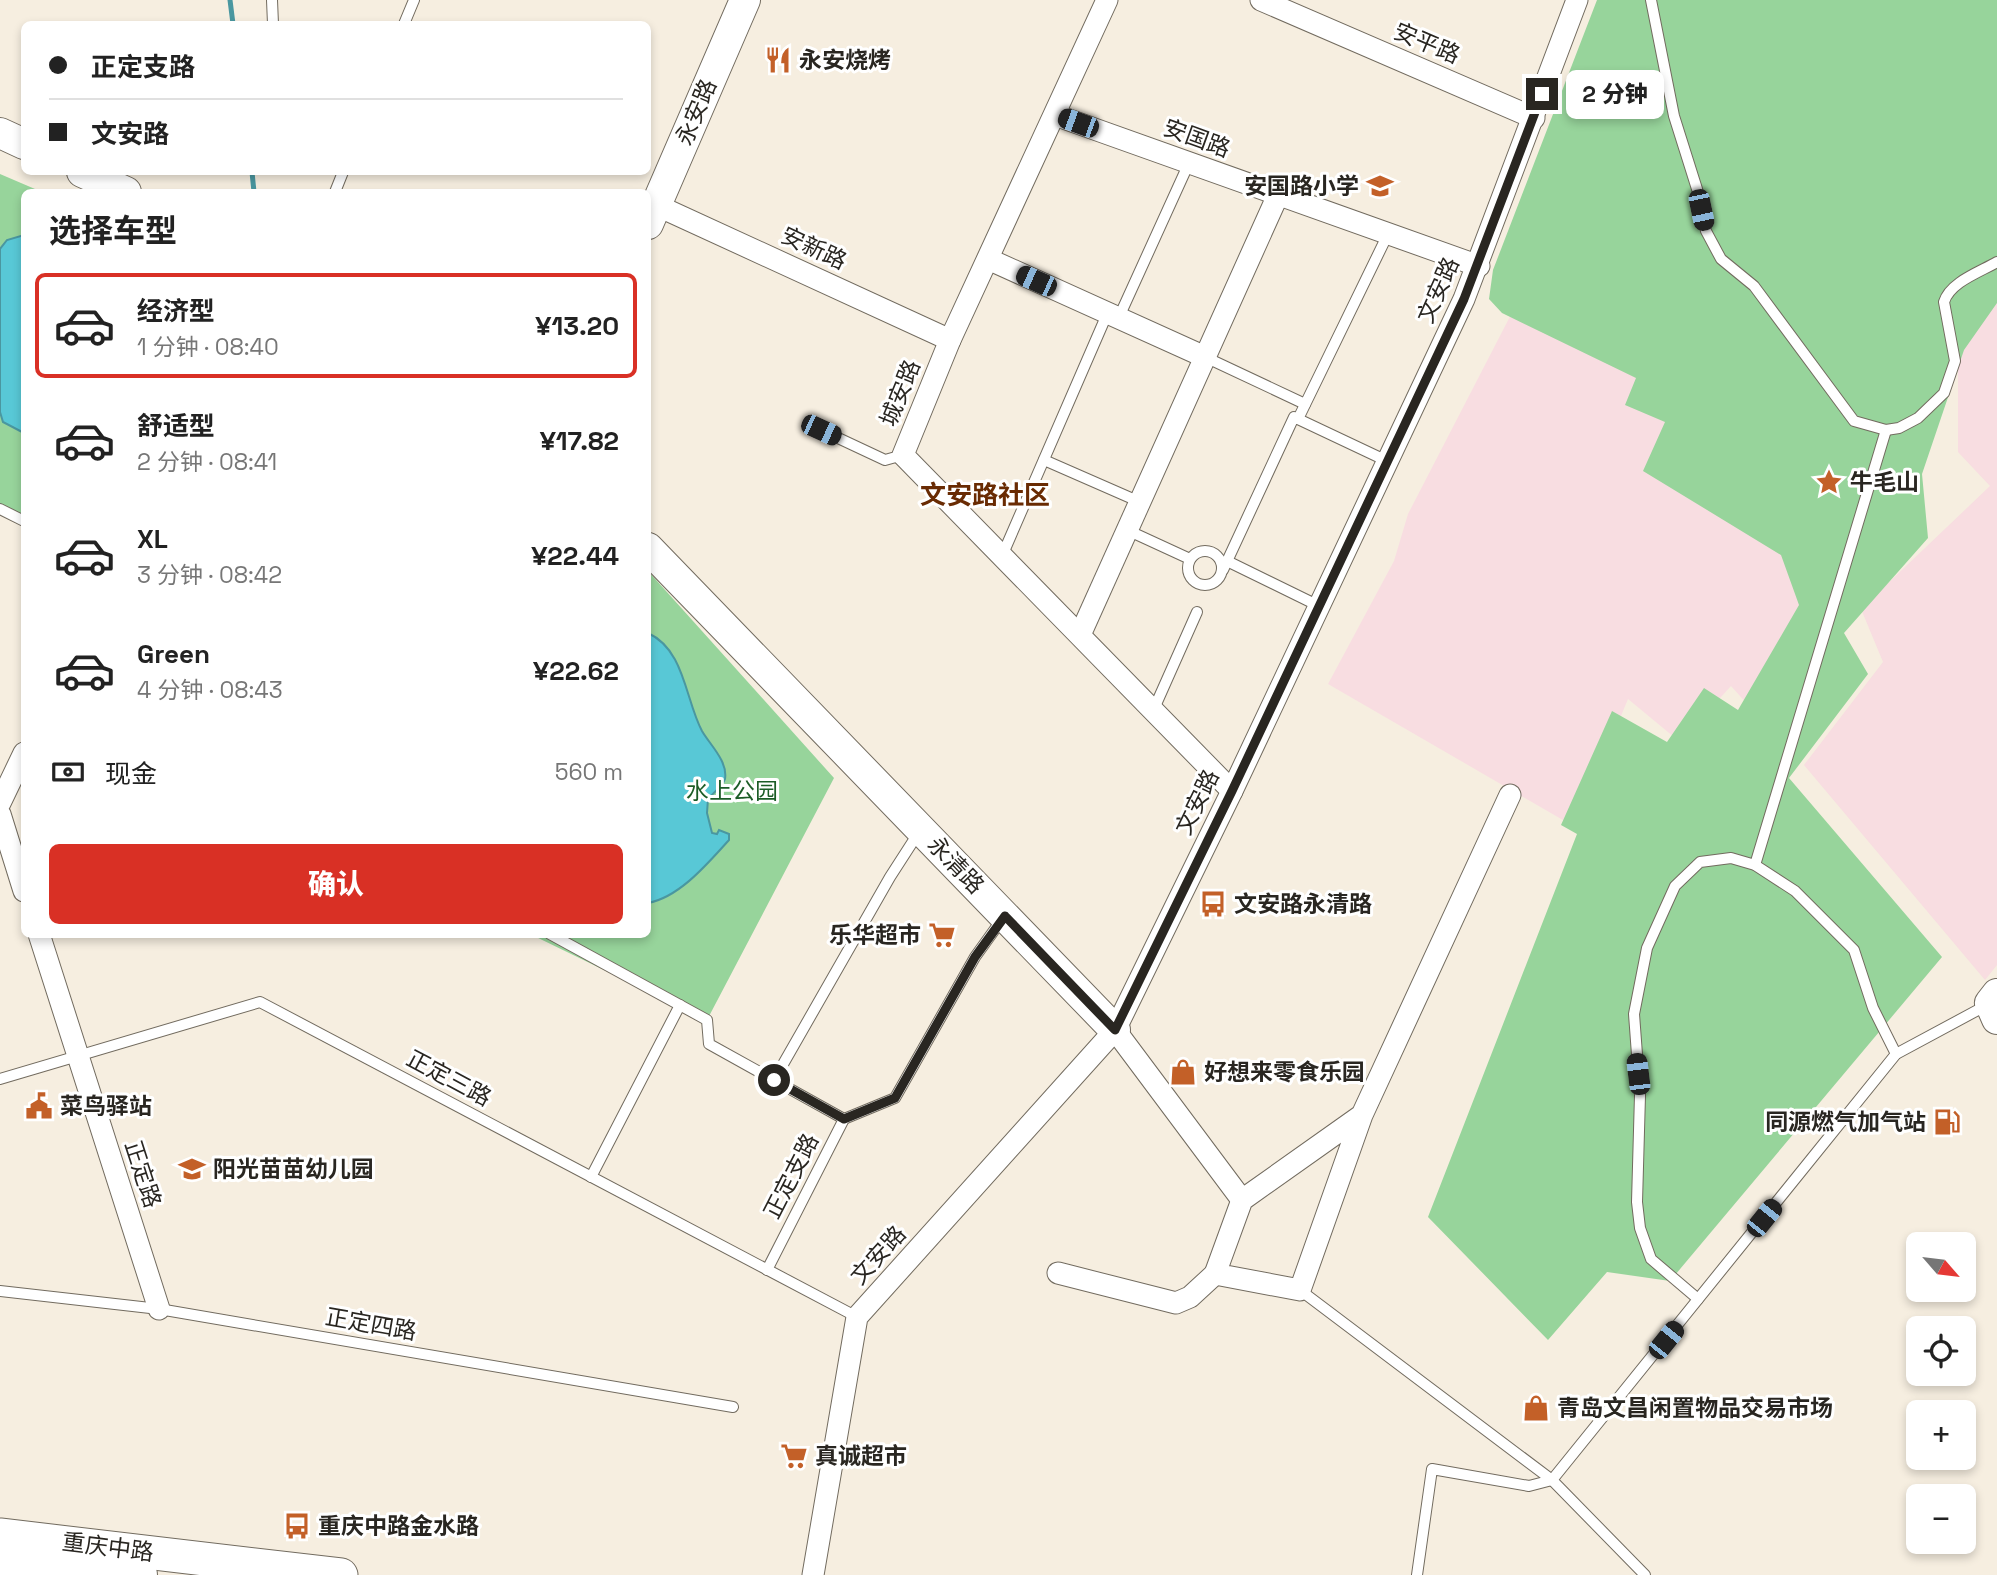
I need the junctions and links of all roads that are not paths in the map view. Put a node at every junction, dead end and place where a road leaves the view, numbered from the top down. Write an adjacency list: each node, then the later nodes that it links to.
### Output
1 (272, 0): 8 (lane)
2 (414, 0): 9 (lane)
3 (745, 0): 18 (street, 永安路)
4 (1107, 0): 10 (street, 城安路)
5 (1261, 0): 11 (street, 安平路)
6 (1577, 0): 11 (street, 文安路)
7 (1651, 0): 29 (lane)
8 (273, 21)
9 (405, 21)
10 (1055, 116): 14 (street, 安国路); 20 (street, 城安路)
11 (1534, 118): 22 (street, 文安路)
12 (0, 133): 13 (street)
13 (21, 144)
14 (1189, 163): 17 (street, 安国路); 23 (lane)
15 (89, 175): 16 (street)
16 (119, 189)
17 (1278, 195): 19 (street, 安国路); 25 (street)
18 (652, 214): 24 (street, 安新路)
19 (1388, 234): 22 (street, 安国路); 26 (lane)
20 (988, 260): 23 (street); 24 (street, 城安路)
21 (1997, 262): 29 (lane)
22 (1479, 266): 32 (street, 文安路)
23 (1114, 315): 25 (street); 31 (lane)
24 (950, 340): 30 (street, 城安路)
25 (1205, 357): 26 (lane); 33 (street)
26 (1305, 404): 27 (lane)
27 (1298, 419): 32 (lane); 40 (lane)
28 (821, 430): 30 (lane)
29 (1886, 430): 51 (lane)
30 (903, 455): 38 (street, 城安路)
31 (1044, 460): 33 (lane); 38 (lane)
32 (1387, 461): 41 (street, 文安路)
33 (1140, 502): 36 (street)
34 (0, 509): 35 (lane)
35 (21, 520)
36 (1127, 530): 39 (lane); 43 (street)
37 (651, 551): 50 (street, 永清路)
38 (1002, 556): 43 (street, 城安路)
39 (1190, 559): 40 (lane); 40 (lane)
40 (1225, 565): 41 (lane)
41 (1319, 606): 46 (street, 文安路)
42 (1197, 612): 44 (lane)
43 (1080, 635): 44 (street, 城安路)
44 (1153, 711): 46 (street, 城安路)
45 (21, 759): 48 (street)
46 (1232, 791): 58 (street, 文安路)
47 (1510, 795): 63 (street)
48 (0, 803)
49 (0, 814): 52 (street)
50 (921, 829): 53 (street, 永清路); 62 (lane)
51 (1755, 865): 60 (lane); 72 (lane)
52 (21, 881)
53 (1005, 916): 58 (street, 永清路); 64 (lane)
54 (39, 938): 59 (street, 正定路)
55 (557, 938): 56 (lane, 正定支路)
56 (680, 1005): 62 (lane, 正定支路); 65 (lane)
57 (1995, 1006): 60 (lane)
58 (1115, 1030): 66 (street, 永清路); 74 (street, 文安路)
59 (77, 1054): 61 (lane, 正定三路); 65 (lane, 正定三路); 73 (street, 正定路)
60 (1896, 1054): 72 (lane)
61 (0, 1079)
62 (774, 1080): 64 (lane, 正定支路)
63 (1362, 1115): 66 (street); 70 (street)
64 (844, 1119): 67 (lane, 正定支路)
65 (591, 1177): 67 (lane, 正定三路)
66 (1242, 1200): 69 (street)
67 (767, 1269): 74 (lane, 正定三路)
68 (1058, 1273): 69 (street)
69 (1215, 1274): 70 (street)
70 (1300, 1290): 76 (lane)
71 (0, 1291): 73 (lane, 正定四路)
72 (1698, 1299): 76 (lane)
73 (159, 1309): 75 (lane, 正定四路)
74 (857, 1317): 81 (street, 文安路)
75 (733, 1407)
76 (1552, 1480): 82 (lane); 83 (lane)
77 (0, 1535): 80 (main road, 重庆中路)
78 (15, 1559): 79 (highway)
79 (138, 1575)
80 (341, 1575)
81 (813, 1575)
82 (1417, 1575)
83 (1645, 1575)

